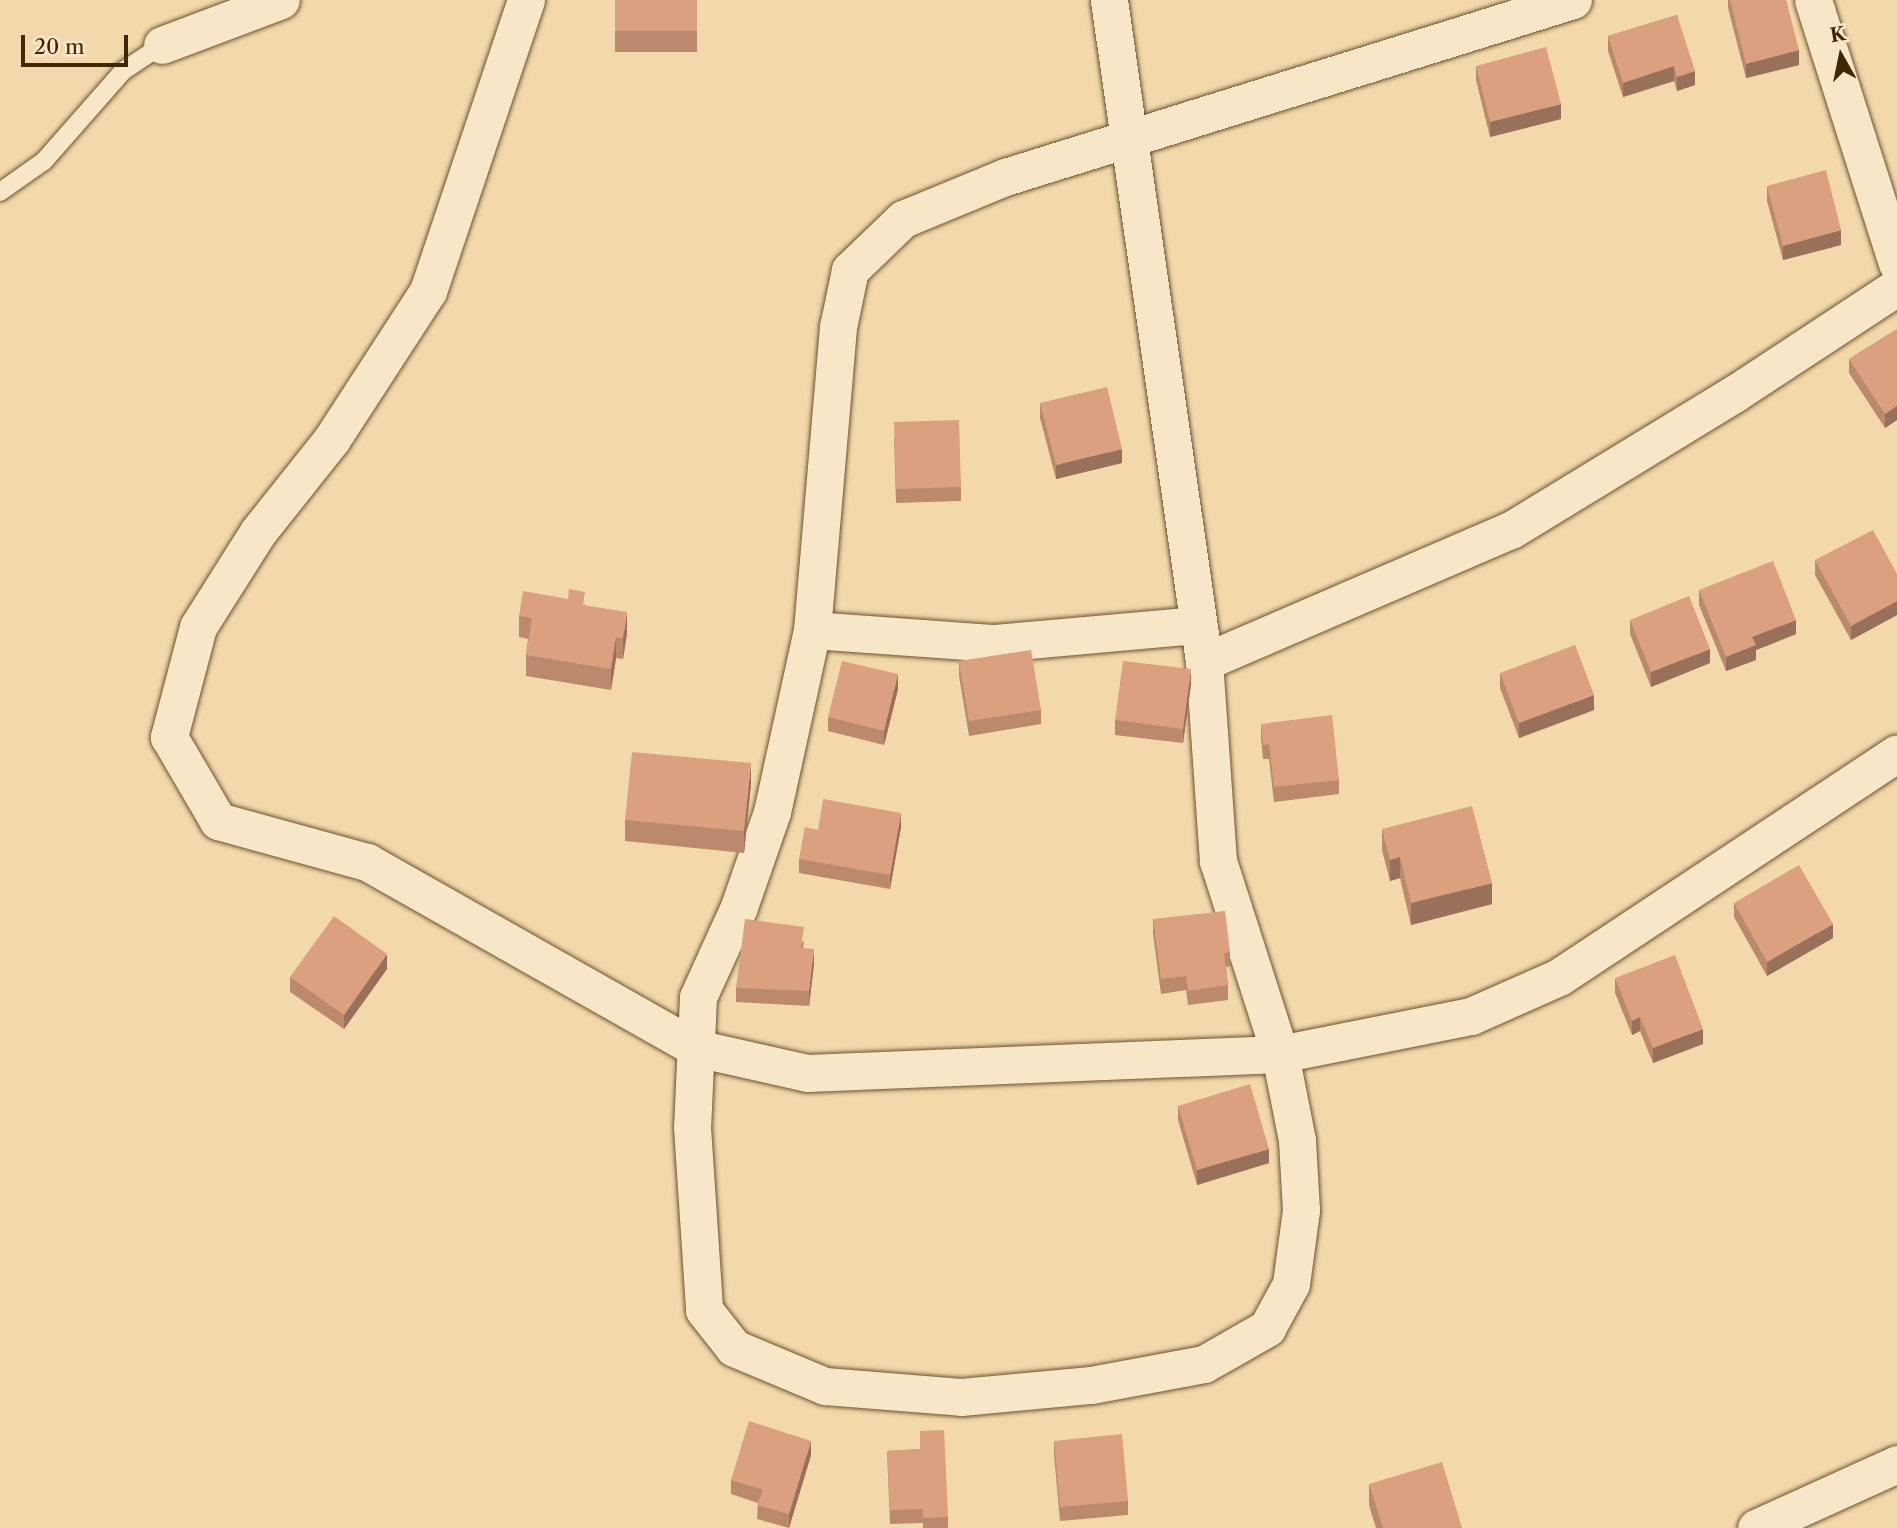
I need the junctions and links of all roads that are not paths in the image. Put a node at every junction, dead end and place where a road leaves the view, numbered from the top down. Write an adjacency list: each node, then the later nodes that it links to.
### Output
1 (281, 0): 6 (street)
2 (526, 0): 15 (street)
3 (1109, 0): 7 (street)
4 (1573, 0): 7 (street)
5 (1813, 0): 9 (street)
6 (162, 45): 8 (lane)
7 (1130, 141): 11 (street); 12 (street)
8 (0, 192)
9 (1897, 264)
10 (1897, 287): 13 (street)
11 (1198, 625): 12 (street); 13 (street)
12 (812, 630): 15 (street)
13 (1204, 662): 16 (street)
14 (1897, 753): 16 (street)
15 (696, 1048): 16 (street); 16 (street)
16 (1280, 1054)
17 (1897, 1465): 18 (street)
18 (1756, 1528)

